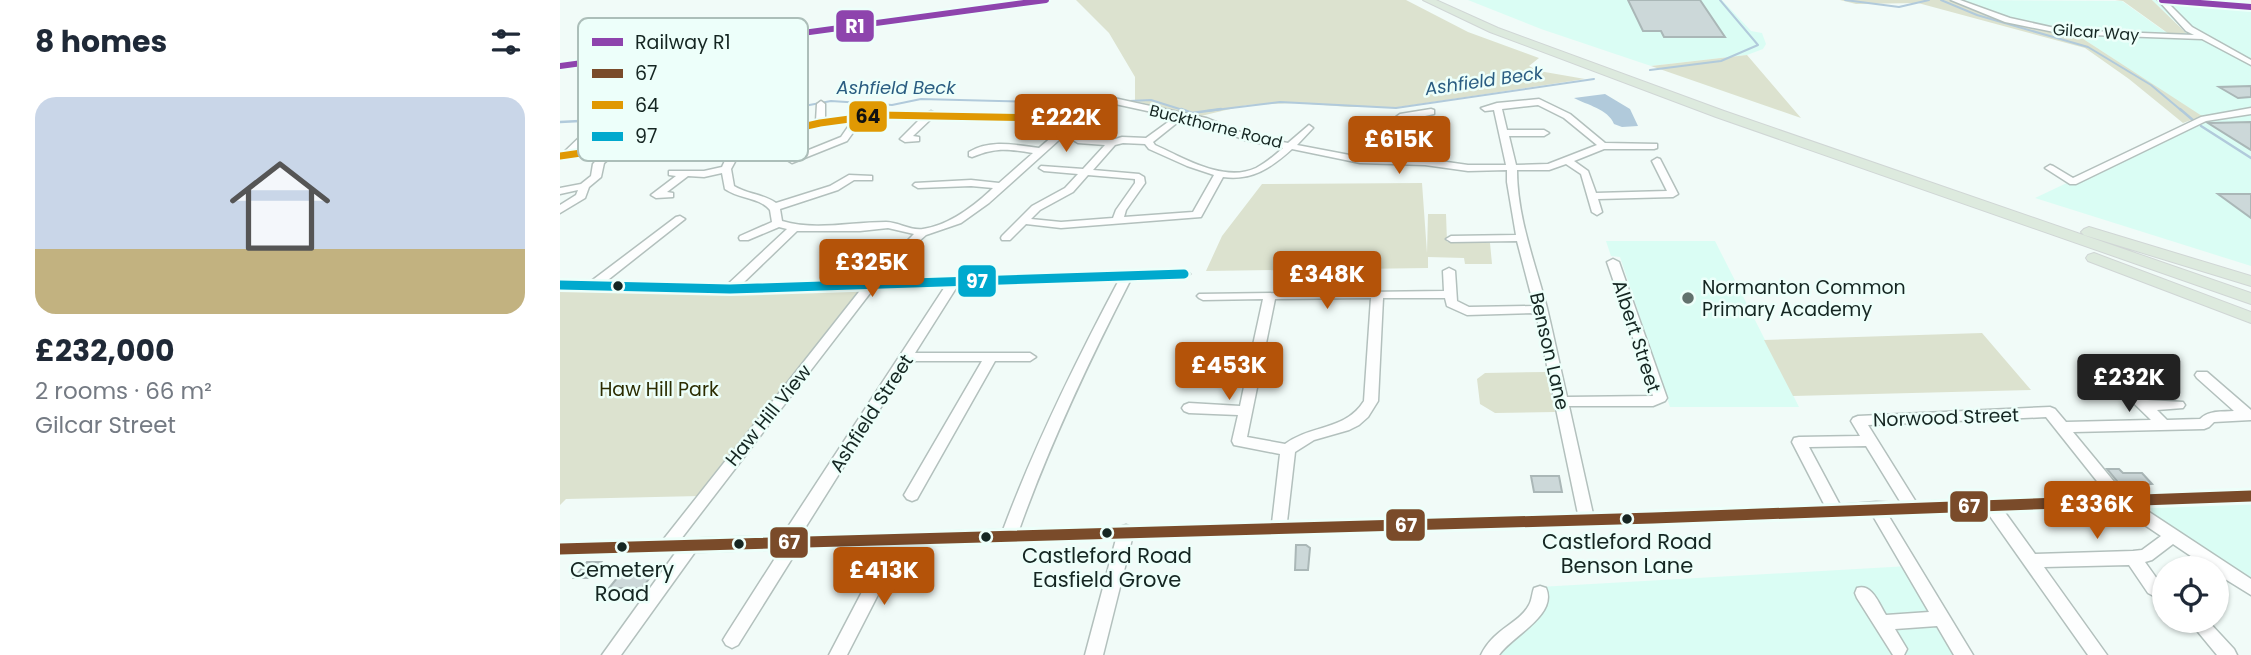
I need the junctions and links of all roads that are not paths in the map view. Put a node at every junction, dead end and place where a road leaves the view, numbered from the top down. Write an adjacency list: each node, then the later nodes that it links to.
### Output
1 (1428, 0): 18 (highway)
2 (1444, 0): 63 (highway)
3 (1954, 0): 5 (street, Gilcar Way)
4 (2161, 0): 5 (street)
5 (2201, 37): 6 (street)
6 (2251, 64)
7 (1109, 100): 9 (street, Buckthorne Road)
8 (821, 104): 23 (street)
9 (1127, 104): 12 (street, Buckthorne Road); 19 (street, Buckthorne Road)
10 (1497, 106): 11 (street); 27 (street, Benson Lane); 34 (street)
11 (1485, 108)
12 (1118, 109)
13 (1086, 111): 22 (street)
14 (1432, 111): 17 (street)
15 (2251, 111): 48 (street)
16 (931, 114): 20 (street); 22 (street); 28 (street)
17 (1419, 114): 21 (street); 43 (street)
18 (1720, 114): 90 (highway); 92 (highway)
19 (1181, 116): 31 (street); 33 (street, Buckthorne Road)
20 (860, 117): 23 (street); 36 (street)
21 (1400, 117)
22 (1074, 122): 37 (street)
23 (820, 123): 24 (street)
24 (808, 124)
25 (1309, 128): 33 (street)
26 (1544, 132): 27 (street)
27 (1504, 133): 46 (street, Benson Lane)
28 (916, 139)
29 (1078, 140): 32 (street)
30 (578, 142): 39 (street)
31 (1147, 142): 32 (street); 52 (street)
32 (1112, 143): 49 (street)
33 (1290, 145): 43 (street, Buckthorne Road); 52 (street)
34 (1604, 146): 35 (street); 44 (street, Buckthorne Road)
35 (1654, 146)
36 (808, 150)
37 (1040, 151): 38 (street); 56 (street)
38 (972, 154)
39 (563, 155)
40 (600, 161): 55 (street)
41 (730, 161): 47 (street)
42 (1657, 161): 59 (street)
43 (1420, 162): 46 (street, Buckthorne Road)
44 (1568, 162): 46 (street, Buckthorne Road); 59 (street)
45 (1044, 168): 49 (street)
46 (1512, 168): 72 (street, Benson Lane)
47 (726, 169): 51 (street); 60 (street)
48 (2050, 169)
49 (1086, 171): 65 (street); 66 (street)
50 (672, 173): 51 (street)
51 (686, 173): 58 (street)
52 (1219, 175): 65 (street)
53 (869, 178): 60 (street)
54 (918, 185): 56 (street)
55 (584, 186): 57 (street); 61 (street)
56 (1000, 186): 69 (street)
57 (560, 191)
58 (669, 195)
59 (1592, 196): 62 (street)
60 (774, 207): 67 (street)
61 (560, 210)
62 (1597, 212)
63 (2039, 216): 80 (highway); 84 (highway)
64 (680, 219): 83 (street)
65 (1118, 219): 66 (street)
66 (1023, 221): 71 (street)
67 (778, 223): 68 (street); 70 (street)
68 (794, 228): 69 (street); 85 (street)
69 (922, 233): 74 (street)
70 (744, 238)
71 (1006, 238)
72 (1522, 238): 73 (street); 91 (street, Benson Lane)
73 (1451, 239)
74 (904, 249)
75 (1613, 262): 100 (street, Albert Street)
76 (1450, 271): 87 (street)
77 (1184, 274): 78 (street)
78 (1127, 275): 79 (street); 121 (street)
79 (956, 281): 81 (street); 96 (street, Ashfield Street)
80 (2251, 281)
81 (872, 283): 85 (street); 125 (street, Haw Hill View)
82 (560, 285): 83 (street)
83 (594, 285): 85 (street)
84 (2251, 288)
85 (730, 289)
86 (1377, 294): 87 (street); 88 (street); 110 (street)
87 (1450, 294): 91 (street)
88 (1270, 295): 89 (street); 94 (street)
89 (1203, 296)
90 (2251, 299)
91 (1541, 309): 100 (street, Benson Lane)
92 (2251, 318)
93 (1207, 348): 94 (street)
94 (1259, 349): 104 (street)
95 (991, 356): 96 (street); 97 (street); 111 (street)
96 (907, 357): 124 (street, Ashfield Street)
97 (1030, 357)
98 (2202, 375): 105 (street)
99 (2118, 380): 101 (street)
100 (1562, 402): 118 (street, Benson Lane)
101 (2145, 405): 102 (street); 106 (street)
102 (2178, 405)
103 (1189, 409): 104 (street)
104 (1245, 411): 110 (street)
105 (2249, 415): 106 (street)
106 (2163, 424): 107 (street)
107 (2062, 428): 108 (street, Norwood Street); 113 (street)
108 (1870, 441): 109 (street); 115 (street, Norwood Street)
109 (1799, 442): 117 (street)
110 (1287, 450): 119 (street)
111 (912, 495)
112 (2251, 496): 113 (street)
113 (2120, 500): 114 (street); 122 (street)
114 (1991, 505): 115 (street); 129 (street)
115 (1911, 507): 116 (street)
116 (1876, 508): 117 (street); 134 (street)
117 (1835, 510): 118 (street)
118 (1587, 520): 119 (street)
119 (1279, 527): 120 (street)
120 (1126, 531): 121 (street); 141 (street)
121 (1009, 536): 123 (street)
122 (2171, 537): 128 (street); 131 (street)
123 (897, 541): 124 (street); 140 (street)
124 (789, 543): 126 (street); 137 (street)
125 (666, 547): 126 (street); 127 (street)
126 (689, 547): 139 (street)
127 (560, 549)
128 (2133, 558): 129 (street); 130 (street)
129 (2030, 561): 144 (street)
130 (2152, 585)
131 (2251, 588)
132 (1539, 593): 142 (street)
133 (1863, 593): 135 (street)
134 (1942, 618): 135 (street); 143 (street)
135 (1884, 623): 138 (street)
136 (2208, 633): 145 (street)
137 (732, 640)
138 (1898, 649)
139 (611, 655)
140 (838, 655)
141 (1094, 655)
142 (1490, 655)
143 (1964, 655)
144 (2098, 655)
145 (2228, 655)

